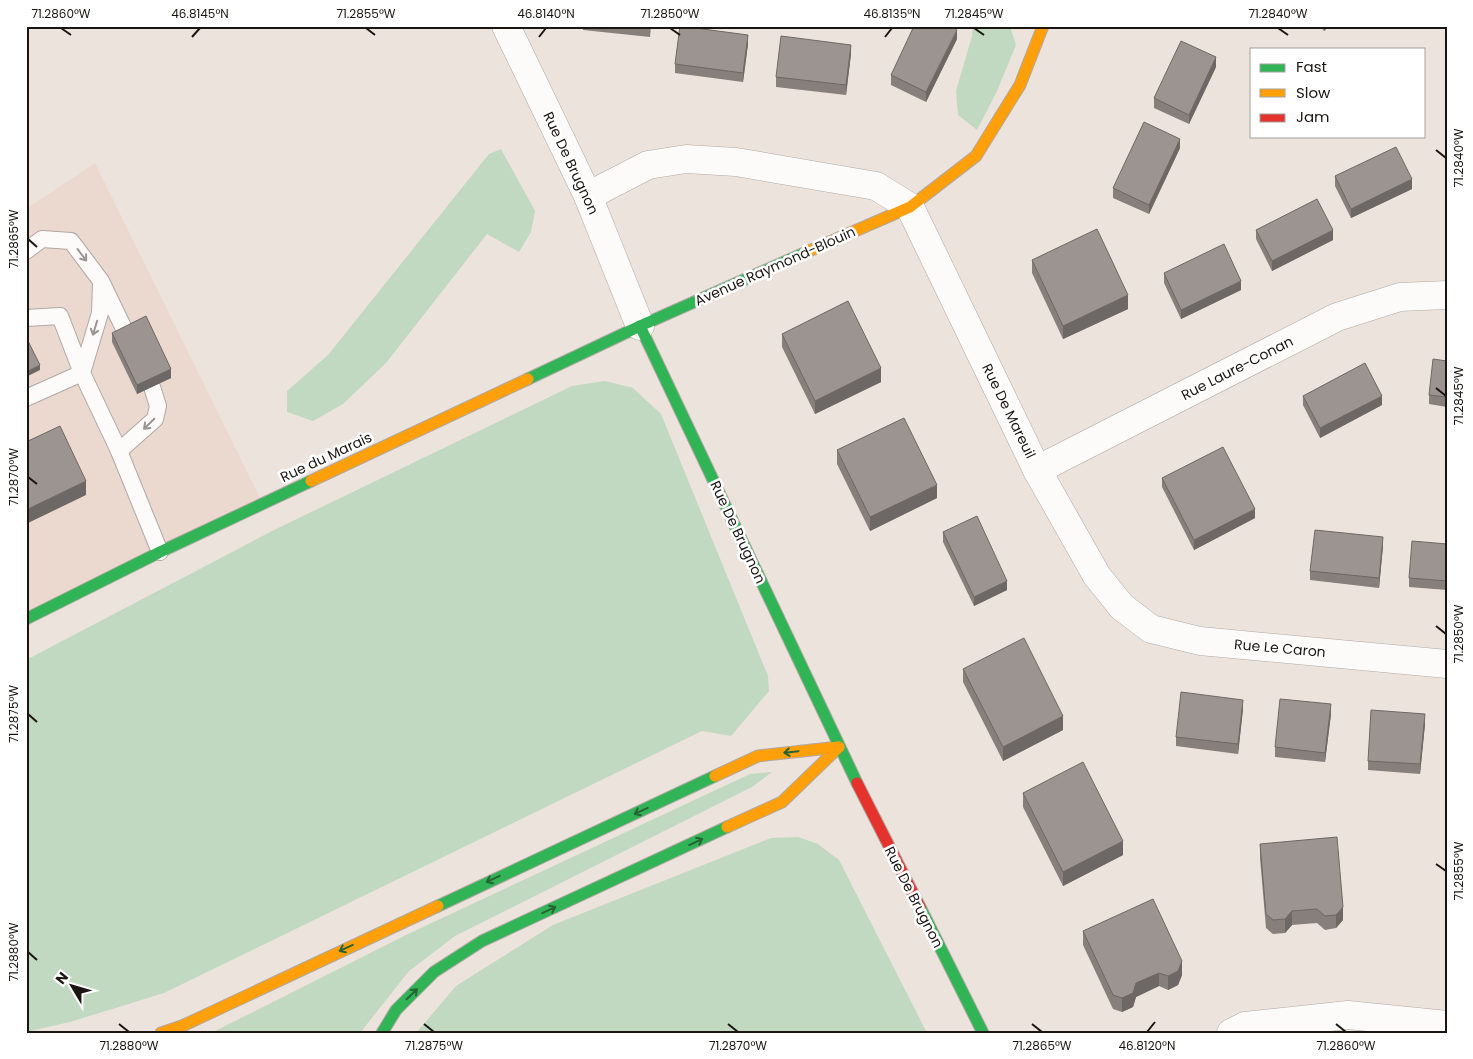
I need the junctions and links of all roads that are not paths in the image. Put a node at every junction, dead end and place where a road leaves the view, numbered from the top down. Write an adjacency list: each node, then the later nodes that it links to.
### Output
1 (506, 26): 3 (street, Rue De Brugnon)
2 (1043, 26): 4 (main road, Avenue Raymond-Blouin)
3 (588, 196): 4 (street); 9 (street, Rue De Brugnon)
4 (910, 207): 9 (main road, Avenue Raymond-Blouin); 15 (street, Rue De Mareuil)
5 (26, 251): 6 (lane, one-way to 6)
6 (101, 281): 10 (lane); 11 (lane, one-way to 11)
7 (1447, 295): 15 (street, Rue Laure-Conan)
8 (26, 318): 11 (lane)
9 (640, 326): 16 (main road, Rue du Marais); 20 (main road, Rue De Brugnon)
10 (127, 335)
11 (82, 373): 13 (lane); 14 (lane)
12 (152, 387): 14 (lane, one-way to 14)
13 (26, 398)
14 (119, 451): 16 (lane)
15 (1037, 470): 17 (street, Rue De Mareuil)
16 (160, 552): 18 (main road, Rue du Marais)
17 (1122, 607): 19 (street, Rue Le Caron)
18 (26, 619)
19 (1447, 664)
20 (839, 747): 22 (main road, one-way to 22); 23 (main road, one-way to 20); 24 (main road, Rue De Brugnon)
21 (1447, 1025): 25 (street)
22 (161, 1033)
23 (382, 1033)
24 (983, 1033)
25 (1231, 1033)

